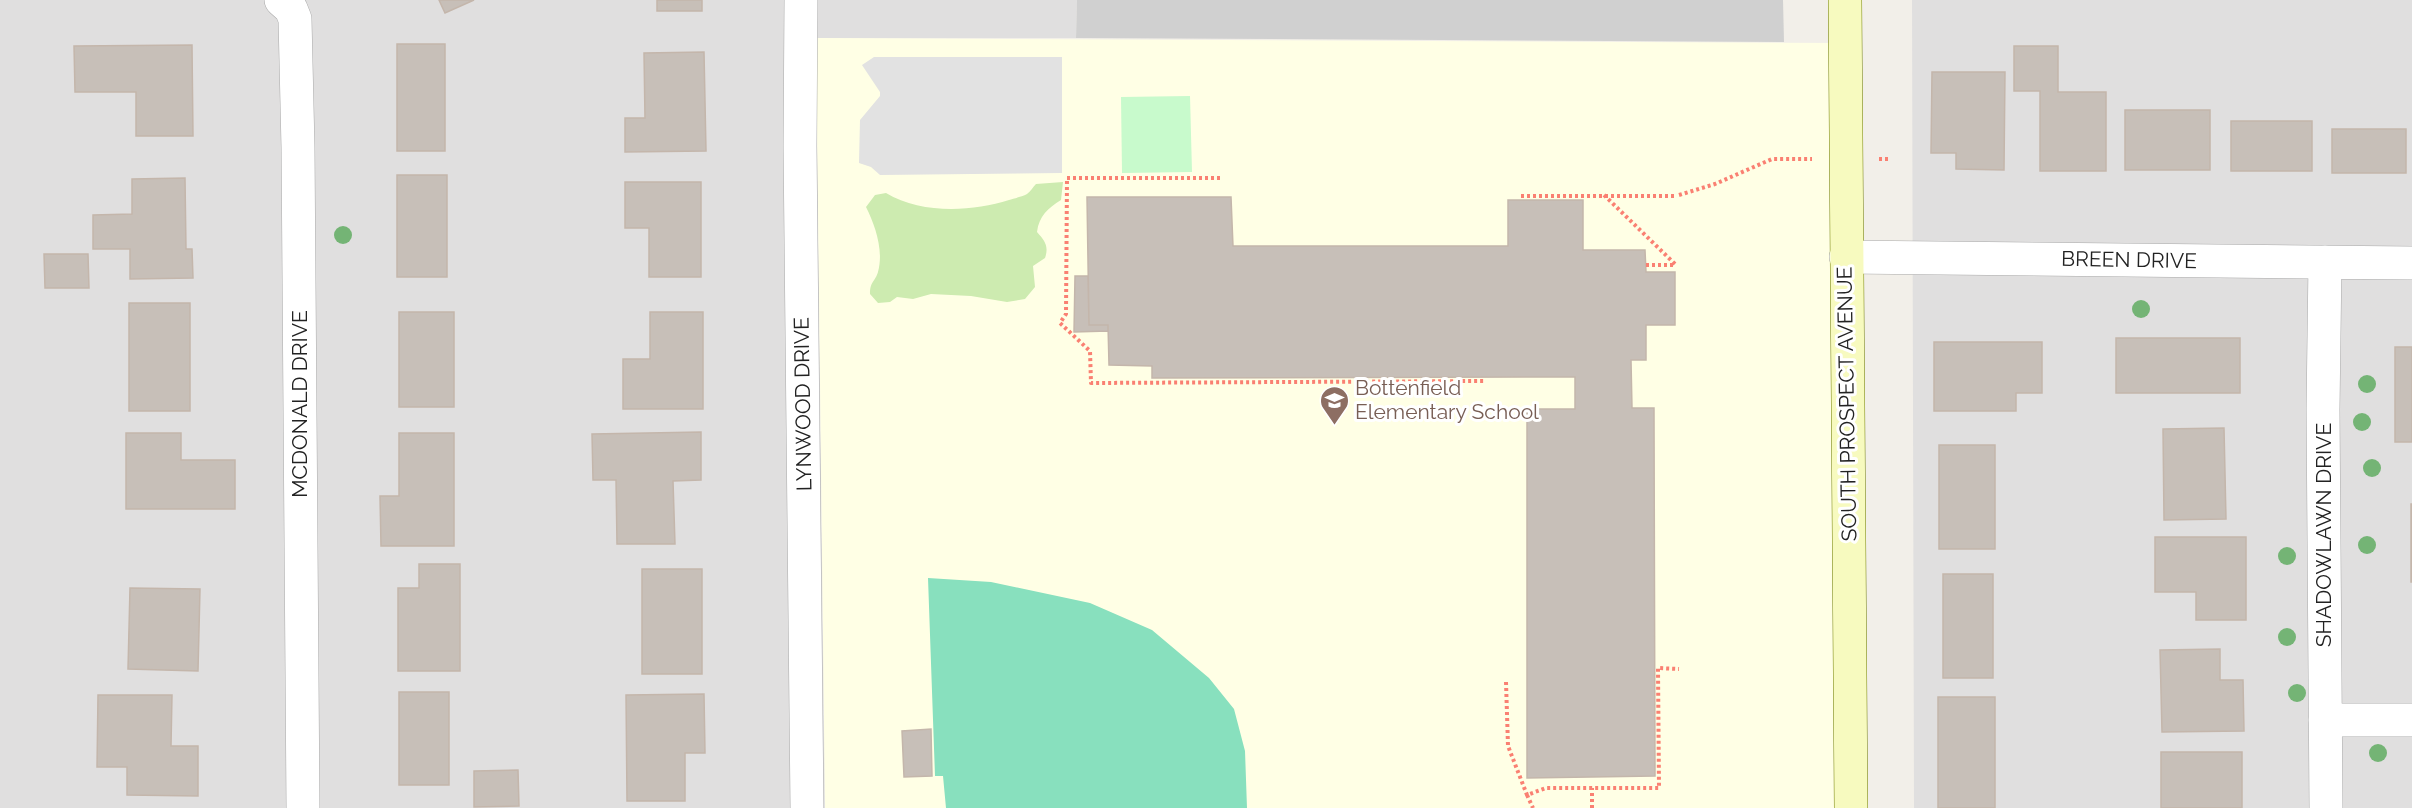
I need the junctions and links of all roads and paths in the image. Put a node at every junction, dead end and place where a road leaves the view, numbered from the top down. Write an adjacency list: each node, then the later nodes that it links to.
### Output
1 (801, 0): 22 (street, LYNWOOD DRIVE)
2 (1845, 0): 10 (main road, SOUTH PROSPECT AVENUE)
3 (283, 1): 21 (street, MCDONALD DRIVE)
4 (1794, 159): 8 (path)
5 (1882, 159): 6 (path)
6 (1890, 159)
7 (1220, 178): 14 (path)
8 (1604, 195): 9 (path); 13 (path)
9 (1521, 196)
10 (1846, 257): 11 (street, BREEN DRIVE); 25 (main road, SOUTH PROSPECT AVENUE)
11 (2325, 262): 12 (street, BREEN DRIVE); 17 (street, SHADOWLAWN DRIVE)
12 (2412, 263)
13 (1646, 265)
14 (1486, 381)
15 (1679, 669): 19 (path)
16 (1506, 682): 20 (path)
17 (2325, 720): 18 (street); 26 (street, SHADOWLAWN DRIVE)
18 (2412, 720)
19 (1592, 788): 20 (path); 24 (path)
20 (1527, 795): 23 (path)
21 (303, 808)
22 (807, 808)
23 (1533, 808)
24 (1592, 808)
25 (1851, 808)
26 (2326, 808)

